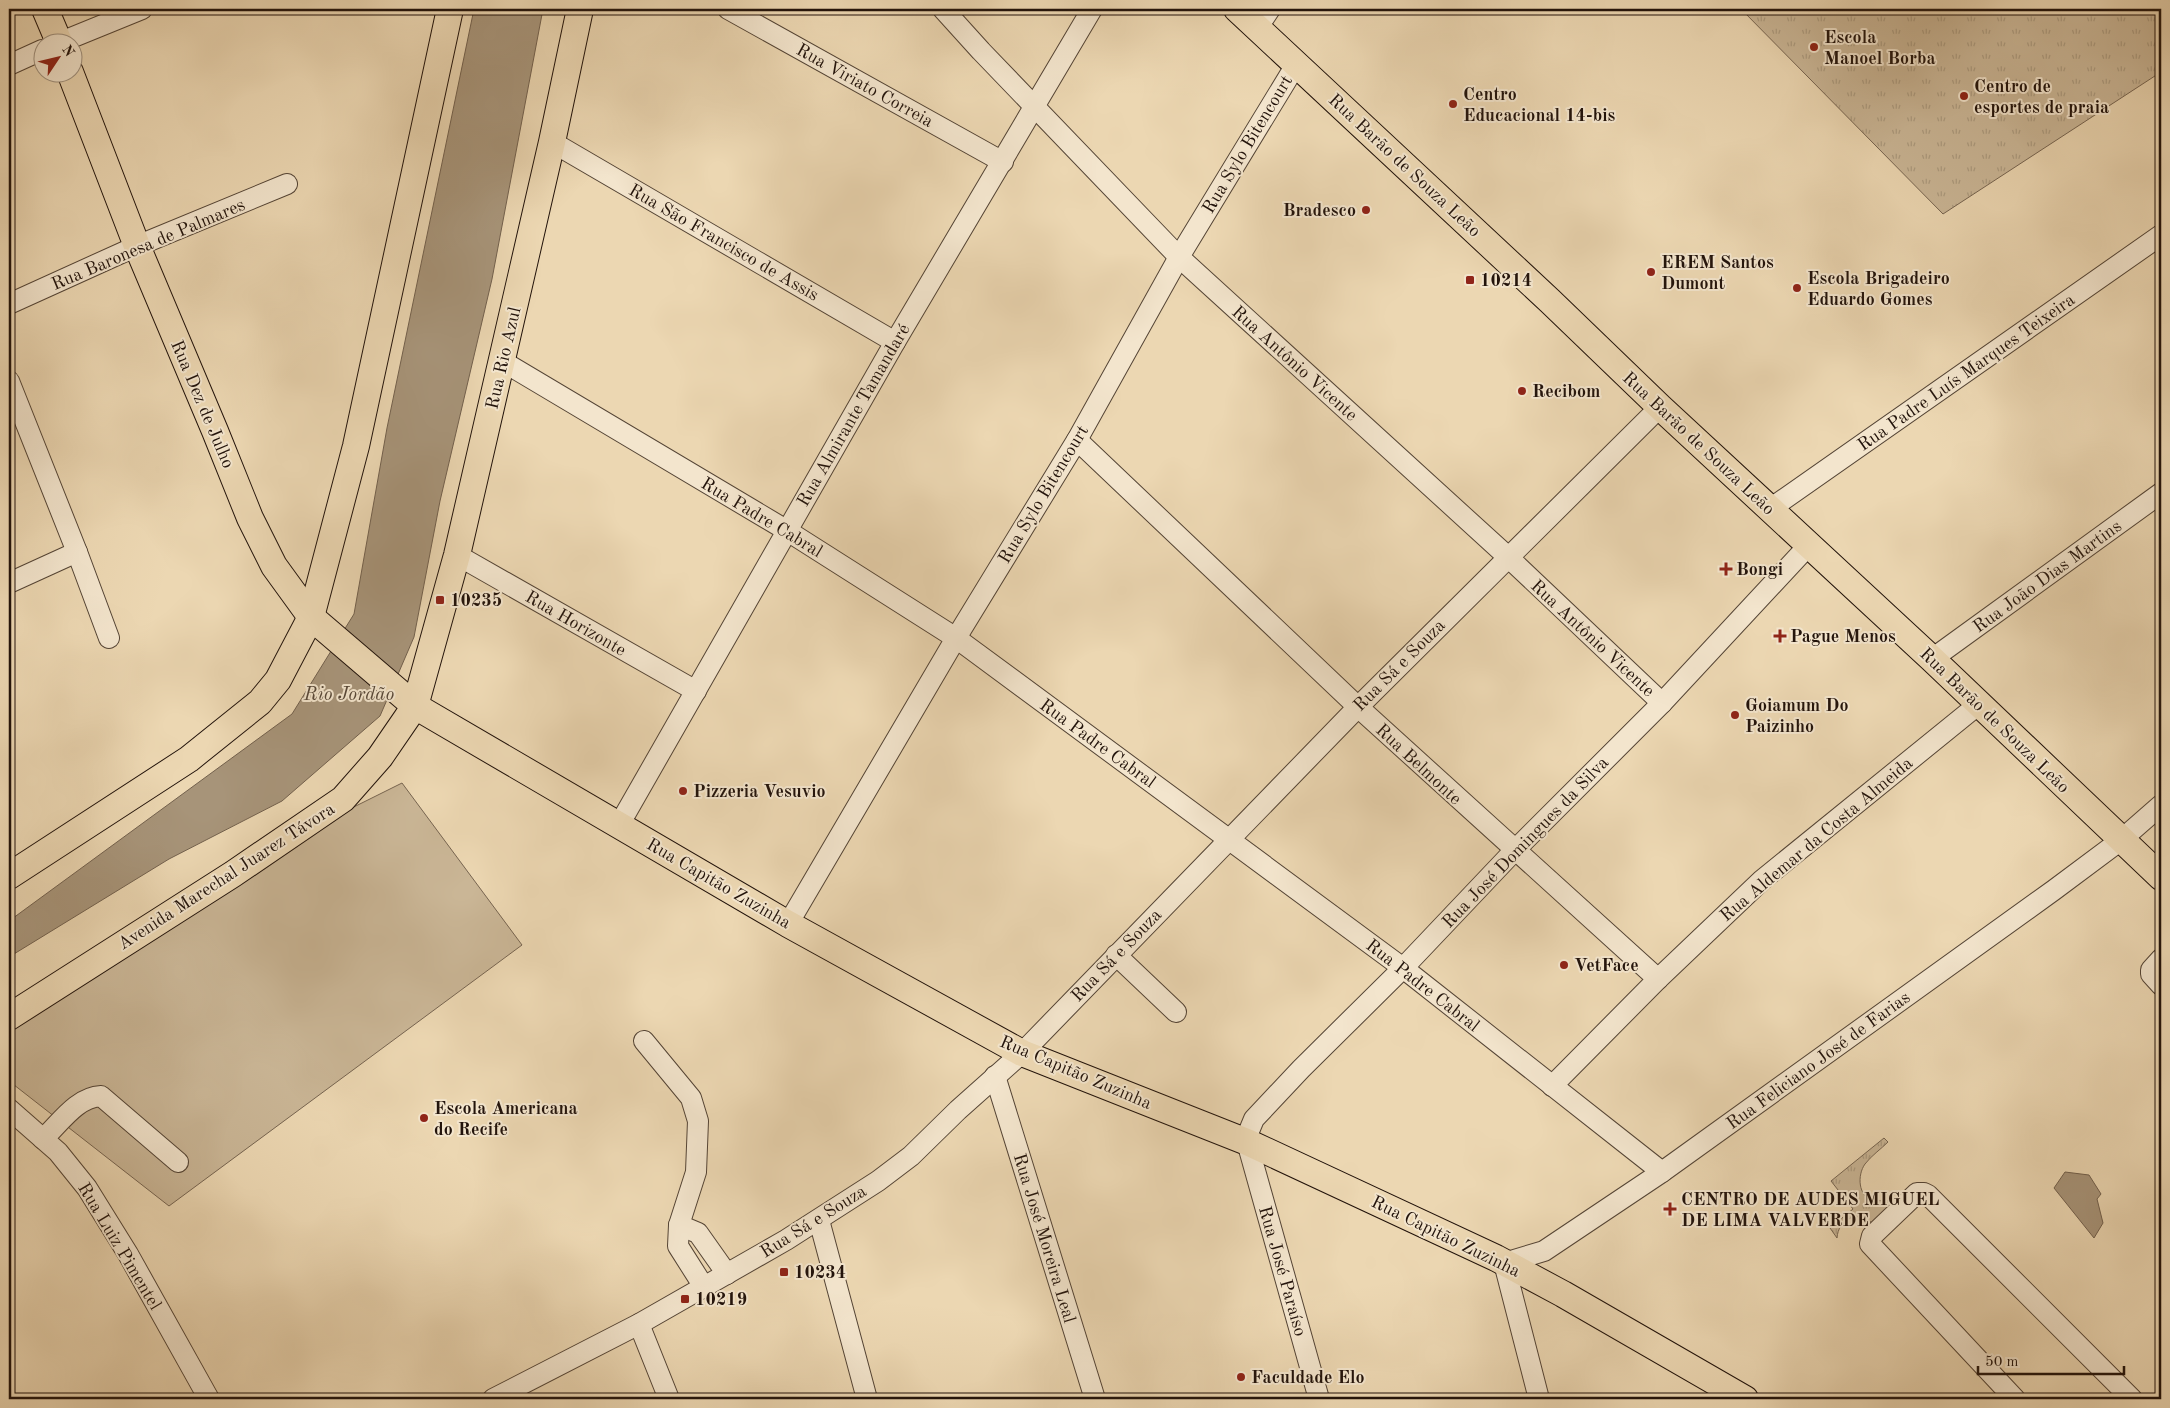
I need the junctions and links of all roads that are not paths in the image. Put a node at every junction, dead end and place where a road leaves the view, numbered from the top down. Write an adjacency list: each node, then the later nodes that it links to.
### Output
1 (45, 9): 10 (main road)
2 (142, 9): 11 (street)
3 (450, 9): 37 (main road)
4 (580, 9): 17 (main road, Rua Rio Azul)
5 (728, 9): 18 (street, Rua Viriato Correia)
6 (943, 9): 16 (street, Rua Antônio Vicente)
7 (1092, 9): 16 (street, Rua Almirante Tamandaré)
8 (1238, 9): 9 (main road, Rua Barão de Souza Leão)
9 (1264, 18): 13 (main road, Rua Barão de Souza Leão)
10 (55, 32)
11 (82, 33)
12 (32, 55): 14 (street)
13 (1297, 63): 22 (street, Rua Sylo Bitencourt); 27 (main road, Rua Barão de Souza Leão)
14 (9, 65)
15 (74, 82): 21 (main road, Rua Dez de Julho)
16 (1035, 107): 18 (street, Rua Almirante Tamandaré); 22 (street, Rua Antônio Vicente)
17 (552, 142): 24 (street, Rua São Francisco de Assis); 25 (main road, Rua Rio Azul)
18 (1003, 162): 24 (street, Rua Almirante Tamandaré)
19 (287, 184): 21 (street, Rua Baronesa de Palmares)
20 (2161, 235): 30 (street, Rua Padre Luís Marques Teixeira)
21 (137, 246): 23 (street, Rua Baronesa de Palmares); 37 (main road, Rua Dez de Julho)
22 (1179, 257): 28 (street, Rua Sylo Bitencourt); 35 (street, Rua Antônio Vicente)
23 (9, 304)
24 (895, 342): 31 (street, Rua Almirante Tamandaré)
25 (502, 361): 31 (street, Rua Padre Cabral); 34 (main road, Rua Rio Azul)
26 (9, 381): 33 (street)
27 (1660, 407): 30 (main road, Rua Barão de Souza Leão); 35 (street, Rua Sá e Souza)
28 (1077, 440): 39 (street, Rua Sylo Bitencourt); 45 (street, Rua Belmonte)
29 (2161, 493): 40 (street, Rua João Dias Martins)
30 (1770, 509): 32 (main road, Rua Barão de Souza Leão)
31 (786, 530): 39 (street, Rua Padre Cabral); 41 (street, Rua Almirante Tamandaré)
32 (1809, 545): 40 (main road, Rua Barão de Souza Leão); 43 (street, Rua José Domingues da Silva)
33 (77, 552): 36 (street); 38 (street)
34 (457, 556): 41 (street, Rua Horizonte); 42 (main road, Rua Rio Azul)
35 (1508, 557): 43 (street, Rua Antônio Vicente); 45 (street, Rua Sá e Souza)
36 (9, 582)
37 (318, 623): 42 (main road, Rua Dez de Julho); 51 (main road)
38 (109, 638)
39 (956, 638): 48 (street, Rua Padre Cabral); 53 (street, Rua Sylo Bitencourt)
40 (1932, 659): 44 (main road, Rua Barão de Souza Leão)
41 (696, 691): 47 (street, Rua Almirante Tamandaré)
42 (408, 700): 47 (main road, Rua Capitão Zuzinha); 60 (main road, Avenida Marechal Juarez Távora)
43 (1662, 703): 50 (street, Rua José Domingues da Silva)
44 (1978, 704): 49 (main road, Rua Barão de Souza Leão); 57 (street, Rua Aldemar da Costa Almeida)
45 (1358, 707): 48 (street, Rua Sá e Souza); 50 (street, Rua Belmonte)
46 (2161, 805): 49 (street, Rua Feliciano José de Farias)
47 (619, 825): 53 (main road, Rua Capitão Zuzinha)
48 (1230, 839): 54 (street, Rua Sá e Souza); 56 (street, Rua Padre Cabral)
49 (2120, 840): 52 (main road, Rua Barão de Souza Leão); 69 (street, Rua Feliciano José de Farias)
50 (1514, 851): 56 (street, Rua José Domingues da Silva); 57 (street, Rua Belmonte)
51 (9, 876)
52 (2161, 877)
53 (788, 924): 62 (main road, Rua Capitão Zuzinha)
54 (1116, 955): 59 (street); 62 (street, Rua Sá e Souza)
55 (2161, 960): 58 (street)
56 (1403, 968): 64 (street, Rua Padre Cabral); 67 (street, Rua José Domingues da Silva)
57 (1658, 979): 64 (street, Rua Aldemar da Costa Almeida)
58 (2161, 985)
59 (1176, 1012)
60 (9, 1017)
61 (644, 1041): 71 (street)
62 (1022, 1053): 63 (street, Rua Sá e Souza); 67 (main road, Rua Capitão Zuzinha)
63 (995, 1076): 70 (street, Rua Sá e Souza); 80 (street, Rua José Moreira Leal)
64 (1552, 1086): 69 (street, Rua Padre Cabral)
65 (9, 1109): 66 (street, Rua Luiz Pimentel)
66 (44, 1140): 68 (street); 76 (street, Rua Luiz Pimentel)
67 (1247, 1142): 72 (main road, Rua Capitão Zuzinha); 81 (street, Rua José Paraíso)
68 (178, 1162)
69 (1662, 1172): 72 (street, Rua Feliciano José de Farias)
70 (819, 1220): 73 (street, Rua Sá e Souza); 79 (street)
71 (679, 1225): 73 (street); 74 (street)
72 (1504, 1263): 82 (street); 83 (main road, Rua Capitão Zuzinha)
73 (727, 1274): 74 (street, Rua Sá e Souza)
74 (704, 1287): 75 (street, Rua Sá e Souza)
75 (639, 1324): 77 (street, Rua Sá e Souza); 78 (street)
76 (209, 1399)
77 (493, 1399)
78 (669, 1399)
79 (867, 1399)
80 (1095, 1399)
81 (1319, 1399)
82 (1539, 1399)
83 (1745, 1399)
84 (2015, 1399): 85 (street)
85 (2132, 1399)

